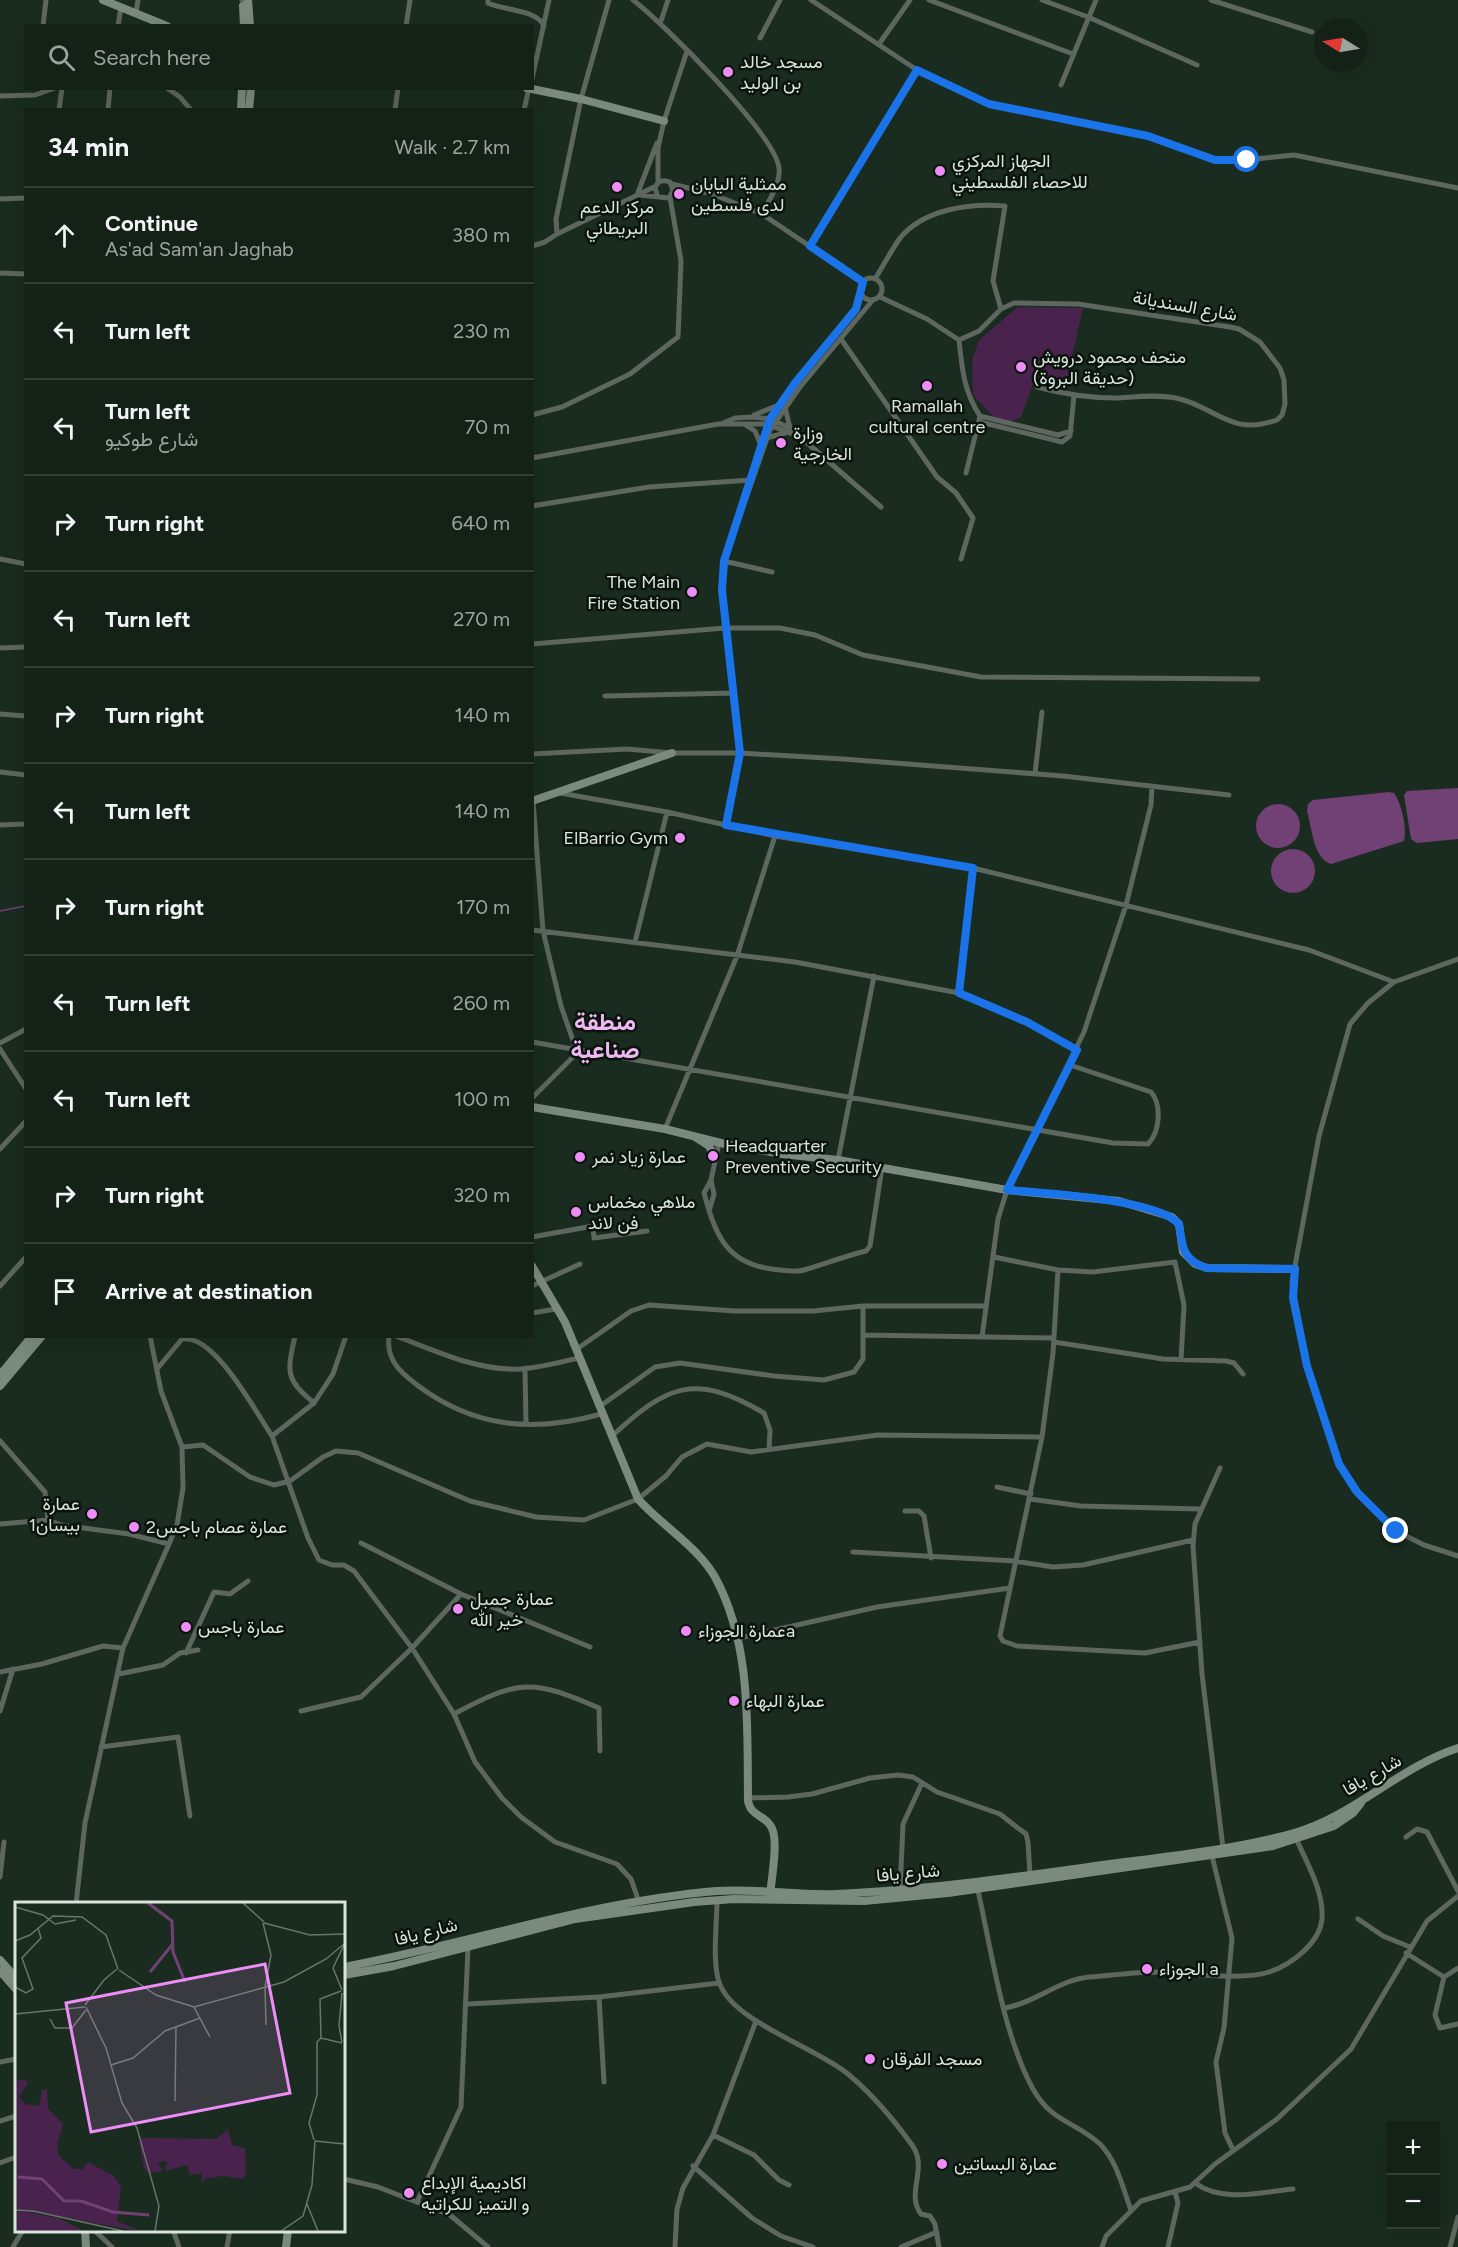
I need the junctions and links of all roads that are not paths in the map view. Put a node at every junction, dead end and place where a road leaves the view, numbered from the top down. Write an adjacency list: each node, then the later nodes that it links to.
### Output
1 (46, 0): 23 (street)
2 (103, 0): 19 (street)
3 (138, 0): 20 (street)
4 (242, 0): 26 (street); 27 (street)
5 (248, 0): 27 (street)
6 (410, 0): 28 (street)
7 (488, 0): 29 (street)
8 (549, 0): 29 (street)
9 (609, 0): 49 (street)
10 (633, 0): 22 (street)
11 (668, 0): 22 (street)
12 (780, 0): 31 (street)
13 (811, 0): 32 (street)
14 (910, 0): 32 (street)
15 (929, 0): 34 (street)
16 (1042, 0): 21 (street)
17 (1096, 0): 21 (street)
18 (1211, 0): 30 (street)
19 (120, 7): 20 (street); 24 (street)
20 (136, 13): 25 (street)
21 (1088, 17): 34 (street); 35 (street)
22 (661, 21): 33 (street)
23 (43, 24)
24 (118, 24)
25 (161, 24)
26 (237, 24)
27 (249, 24)
28 (406, 24)
29 (544, 26): 36 (street)
30 (1312, 33)
31 (760, 38)
32 (879, 44): 37 (street)
33 (687, 51): 57 (street); 70 (street)
34 (1073, 54): 38 (street)
35 (1197, 65)
36 (534, 70)
37 (917, 70): 63 (street); 73 (street)
38 (1061, 85)
39 (49, 90): 48 (street)
40 (62, 90): 50 (street)
41 (110, 90): 51 (street)
42 (170, 90): 52 (street)
43 (242, 90): 53 (street)
44 (251, 90): 54 (street)
45 (398, 90): 55 (street)
46 (528, 90): 56 (street)
47 (533, 90): 49 (street)
48 (0, 96)
49 (580, 99): 57 (street); 71 (street)
50 (59, 108)
51 (108, 108)
52 (189, 108)
53 (241, 108)
54 (249, 108)
55 (395, 108)
56 (524, 108)
57 (664, 121): 58 (street)
58 (661, 136): 59 (street); 64 (street)
59 (659, 166): 60 (street); 61 (street)
60 (671, 183): 61 (street); 62 (street); 65 (street)
61 (657, 184): 64 (street); 67 (street)
62 (682, 187): 65 (street); 70 (street)
63 (1458, 188)
64 (637, 195): 67 (street); 71 (street)
65 (672, 195): 67 (street); 69 (street)
66 (24, 198): 68 (street)
67 (659, 198): 69 (street)
68 (0, 199)
69 (672, 214): 88 (street)
70 (762, 214): 73 (street)
71 (557, 234): 72 (street)
72 (534, 245)
73 (810, 246): 77 (street)
74 (0, 273): 75 (street)
75 (24, 274)
76 (875, 279): 77 (street); 79 (street); 81 (street)
77 (863, 282): 78 (street)
78 (861, 294): 80 (street); 86 (street)
79 (880, 297): 80 (street); 83 (street)
80 (872, 301): 82 (street)
81 (1001, 309): 83 (street); 85 (street, شارع السنديانة)
82 (841, 339): 87 (street); 102 (street)
83 (959, 340): 90 (street)
84 (1037, 387): 85 (street, شارع السنديانة)
85 (1074, 395): 90 (street)
86 (778, 406): 89 (street); 91 (street)
87 (785, 407): 91 (street); 94 (street)
88 (534, 414)
89 (749, 417): 91 (street); 93 (street)
90 (980, 419): 98 (street)
91 (771, 422): 92 (street); 94 (street); 95 (street); 96 (street)
92 (742, 423): 93 (street); 96 (street)
93 (718, 424): 97 (street)
94 (788, 430): 95 (street); 101 (street)
95 (766, 438): 99 (street)
96 (760, 445): 99 (street)
97 (534, 458)
98 (966, 473)
99 (751, 480): 100 (street); 104 (street)
100 (534, 506)
101 (881, 507)
102 (961, 558)
103 (0, 560): 105 (street)
104 (724, 561): 106 (street); 107 (street)
105 (24, 564)
106 (772, 572)
107 (725, 628): 108 (street); 111 (street); 112 (street)
108 (534, 644)
109 (24, 646): 110 (street)
110 (0, 648)
111 (1258, 679)
112 (733, 693): 113 (street); 118 (street)
113 (605, 696)
114 (1042, 712): 121 (street)
115 (0, 714): 116 (street)
116 (24, 716)
117 (672, 753): 118 (street); 119 (street); 124 (street)
118 (740, 753): 121 (street); 131 (street)
119 (534, 754)
120 (0, 772): 122 (street)
121 (1035, 774): 123 (street)
122 (24, 775)
123 (1152, 786): 125 (street); 134 (street)
124 (559, 793): 126 (street); 127 (street)
125 (1229, 795)
126 (534, 801)
127 (667, 812): 131 (street); 137 (street)
128 (534, 814): 136 (street)
129 (24, 824): 130 (street)
130 (0, 825)
131 (726, 825): 132 (street)
132 (775, 836): 133 (street); 138 (street)
133 (973, 868): 134 (street); 142 (street)
134 (1126, 905): 141 (street); 148 (street)
135 (534, 930): 136 (street)
136 (543, 931): 137 (street); 146 (street)
137 (635, 942): 138 (street)
138 (736, 956): 140 (street); 150 (street)
139 (1458, 958): 141 (street)
140 (874, 976): 142 (street); 153 (street)
141 (1394, 982): 170 (street)
142 (959, 993): 148 (street)
143 (24, 1030): 145 (street)
144 (534, 1042): 146 (street)
145 (0, 1043)
146 (576, 1049): 150 (street); 152 (street)
147 (0, 1050): 151 (street)
148 (1077, 1050): 149 (street)
149 (1070, 1065): 157 (street); 157 (street)
150 (690, 1071): 153 (street); 156 (street)
151 (24, 1086)
152 (534, 1096)
153 (849, 1098): 157 (street); 160 (street)
154 (534, 1107): 156 (street)
155 (24, 1123): 159 (street)
156 (665, 1129): 158 (street)
157 (1038, 1129): 163 (street)
158 (717, 1148): 160 (street); 162 (street)
159 (0, 1149)
160 (838, 1160): 161 (street)
161 (882, 1167): 163 (street); 164 (street)
162 (711, 1180): 164 (street); 164 (street)
163 (1007, 1190): 167 (street); 170 (street)
164 (710, 1208)
165 (647, 1231): 166 (street)
166 (534, 1237)
167 (994, 1257): 171 (street); 175 (street)
168 (24, 1259): 173 (street)
169 (580, 1264): 172 (street)
170 (1295, 1269): 219 (street)
171 (1058, 1270): 189 (street); 191 (street)
172 (536, 1285): 176 (street)
173 (0, 1286)
174 (863, 1306): 175 (street); 178 (street); 190 (street)
175 (986, 1306): 179 (street)
176 (556, 1309): 177 (street); 190 (street)
177 (534, 1313)
178 (863, 1335): 179 (street); 198 (street)
179 (982, 1337): 189 (street)
180 (30, 1338): 195 (street)
181 (40, 1338): 196 (street)
182 (150, 1338): 193 (street)
183 (186, 1338): 193 (street)
184 (192, 1338): 200 (street)
185 (295, 1338): 197 (street)
186 (345, 1338): 197 (street)
187 (389, 1338): 199 (street)
188 (401, 1338): 192 (street)
189 (1054, 1340): 191 (street); 202 (street)
190 (578, 1353): 192 (street); 198 (street)
191 (1181, 1359): 194 (street)
192 (525, 1368): 199 (street)
193 (157, 1369): 204 (street)
194 (1244, 1374)
195 (0, 1375)
196 (0, 1386)
197 (314, 1403): 200 (street)
198 (600, 1411): 199 (street); 201 (street)
199 (526, 1424)
200 (272, 1436): 207 (street)
201 (611, 1437): 205 (street); 210 (street)
202 (1042, 1437): 205 (street); 209 (street)
203 (0, 1441): 213 (street)
204 (182, 1447): 207 (street); 217 (street)
205 (769, 1449): 210 (street)
206 (1221, 1468): 211 (street)
207 (290, 1481): 210 (street); 229 (street)
208 (997, 1486): 209 (street)
209 (1030, 1496): 211 (street); 221 (street)
210 (638, 1499): 225 (street)
211 (1200, 1509): 215 (street)
212 (905, 1511): 220 (street)
213 (48, 1520): 214 (street); 217 (street)
214 (0, 1524)
215 (1193, 1540): 221 (street); 226 (street)
216 (361, 1543): 224 (street)
217 (169, 1544): 228 (street)
218 (853, 1552): 220 (street)
219 (1458, 1556)
220 (931, 1558): 221 (street)
221 (1015, 1561): 223 (street)
222 (249, 1581): 231 (street)
223 (1010, 1588): 225 (street); 226 (street)
224 (461, 1594): 227 (street); 229 (street)
225 (739, 1638): 242 (street)
226 (1200, 1642): 247 (street)
227 (590, 1647)
228 (123, 1648): 232 (street); 234 (street)
229 (412, 1648): 236 (street); 237 (street)
230 (198, 1650): 231 (street)
231 (186, 1653): 234 (street)
232 (13, 1669): 233 (street); 235 (street)
233 (0, 1672)
234 (119, 1674): 238 (street)
235 (0, 1710)
236 (301, 1711)
237 (454, 1714): 240 (street); 258 (street)
238 (100, 1747): 243 (street); 257 (street)
239 (1458, 1748): 244 (street, شارع يافا)
240 (600, 1751)
241 (922, 1783): 242 (street); 249 (street); 253 (street)
242 (748, 1798): 254 (street)
243 (190, 1816)
244 (1295, 1836): 247 (street, شارع يافا); 248 (street); 268 (street)
245 (1406, 1837): 252 (street)
246 (4, 1842): 250 (street)
247 (1223, 1848): 249 (street, شارع يافا)
248 (1212, 1856): 251 (street); 268 (street)
249 (1030, 1875): 251 (street, شارع يافا)
250 (0, 1877)
251 (977, 1886): 253 (street, شارع يافا); 254 (street); 275 (street)
252 (1458, 1890)
253 (900, 1891): 254 (street, شارع يافا)
254 (770, 1894): 256 (street); 258 (street, شارع يافا)
255 (1458, 1896): 260 (street)
256 (717, 1900): 258 (street); 271 (street)
257 (76, 1902)
258 (639, 1905): 261 (street); 264 (street, شارع يافا)
259 (1358, 1919): 260 (street)
260 (1410, 1947): 262 (street)
261 (468, 1948): 267 (street); 274 (street)
262 (1406, 1953): 270 (street); 284 (street)
263 (0, 1960): 269 (street)
264 (345, 1967)
265 (1458, 1968): 270 (street)
266 (1, 1974): 272 (street)
267 (345, 1975)
268 (1228, 1975): 275 (street); 284 (street)
269 (15, 1977)
270 (1444, 1977): 277 (street)
271 (719, 1983): 273 (street); 276 (street)
272 (15, 1988)
273 (599, 1997): 274 (street); 280 (street)
274 (467, 2004): 293 (street)
275 (1005, 2008): 294 (street)
276 (756, 2021): 283 (street); 302 (street)
277 (1458, 2024)
278 (15, 2059): 279 (street)
279 (0, 2062)
280 (604, 2082)
281 (15, 2116): 282 (street)
282 (0, 2121)
283 (713, 2135): 287 (street); 290 (street)
284 (1233, 2150): 289 (street)
285 (15, 2157): 286 (street)
286 (0, 2163)
287 (693, 2166): 310 (street); 311 (street)
288 (345, 2179): 293 (street)
289 (1195, 2183): 291 (street); 292 (street)
290 (789, 2185)
291 (1293, 2189)
292 (1175, 2192): 294 (street); 315 (street)
293 (417, 2202): 309 (street)
294 (1131, 2210): 314 (street)
295 (1458, 2217): 316 (street)
296 (22, 2232): 303 (street)
297 (85, 2232): 304 (street)
298 (96, 2232): 305 (street)
299 (174, 2232): 306 (street)
300 (230, 2232): 307 (street)
301 (288, 2232): 308 (street)
302 (937, 2232): 312 (street); 313 (street)
303 (13, 2247)
304 (86, 2247)
305 (112, 2247)
306 (179, 2247)
307 (227, 2247)
308 (286, 2247)
309 (488, 2247)
310 (675, 2247)
311 (813, 2247)
312 (901, 2247)
313 (939, 2247)
314 (1102, 2247)
315 (1168, 2247)
316 (1450, 2247)

